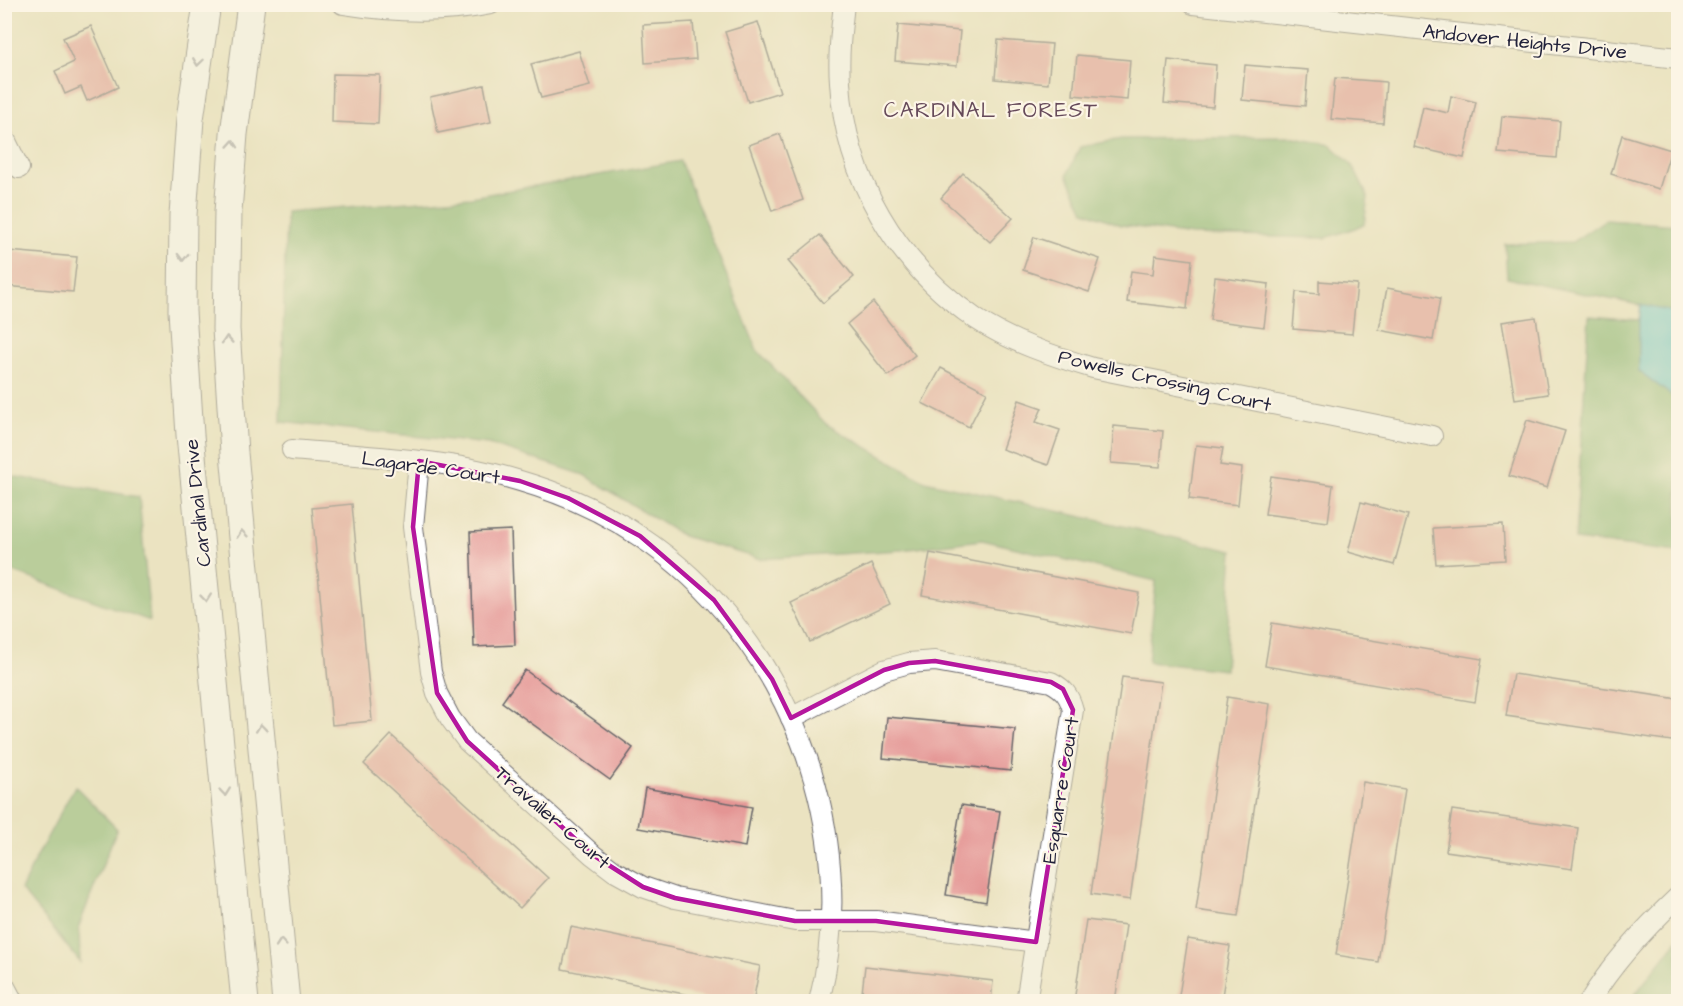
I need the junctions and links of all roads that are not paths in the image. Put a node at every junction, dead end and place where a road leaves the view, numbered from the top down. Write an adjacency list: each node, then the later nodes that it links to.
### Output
1 (207, 4): 19 (main road, Cardinal Drive, one-way to 19)
2 (251, 4): 20 (main road, one-way to 2)
3 (343, 4): 4 (street)
4 (491, 4)
5 (844, 4): 10 (street, Powells Crossing Court)
6 (1193, 4): 7 (street, Andover Heights Drive)
7 (1678, 58)
8 (4, 137): 9 (street)
9 (19, 168)
10 (1432, 436)
11 (291, 450): 12 (street, Lagarde Court)
12 (419, 461): 13 (street, Lagarde Court); 15 (street, Travailer Court)
13 (791, 718): 15 (street, Lagarde Court); 16 (street, Esquarre Court)
14 (1678, 897): 23 (street)
15 (832, 921): 16 (street, Travailer Court); 21 (street, Lagarde Court)
16 (1036, 942): 22 (street, Esquarre Court)
17 (4, 986): 18 (street)
18 (13, 1002)
19 (245, 1002)
20 (286, 1002)
21 (819, 1002)
22 (1026, 1002)
23 (1589, 1002)

